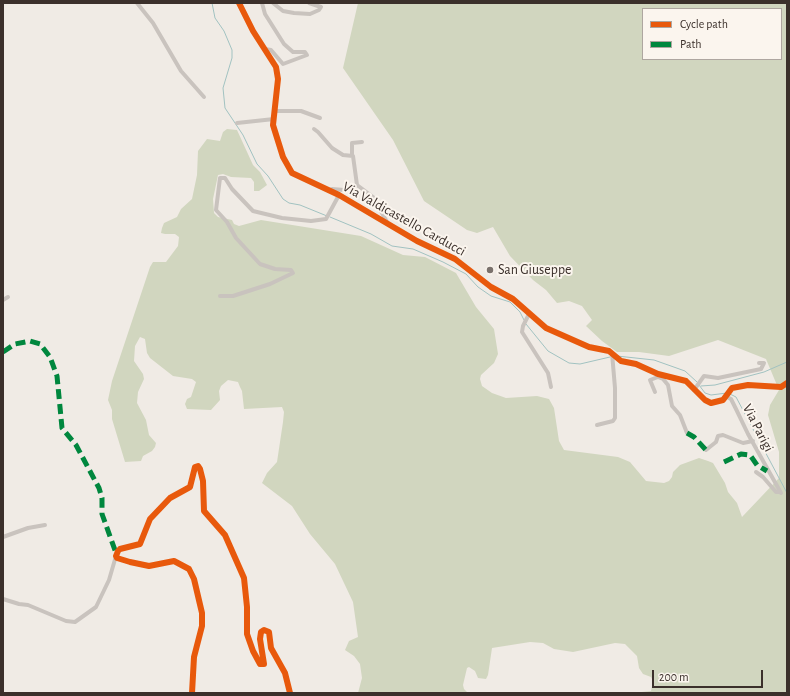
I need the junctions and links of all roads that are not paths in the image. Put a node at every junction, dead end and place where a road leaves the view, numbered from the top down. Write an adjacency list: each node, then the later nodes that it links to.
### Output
1 (137, 3): 7 (street)
2 (239, 3): 6 (street, Via Valdicastello Carducci)
3 (262, 3): 6 (street, Via Valdicastello Carducci)
4 (273, 3): 5 (street)
5 (309, 3)
6 (265, 49): 8 (street, Via Valdicastello Carducci)
7 (204, 97)
8 (275, 111): 9 (street); 10 (street, Via Valdicastello Carducci)
9 (320, 118)
10 (274, 119): 11 (street); 16 (street, Via Valdicastello Carducci)
11 (237, 123)
12 (314, 129): 14 (street)
13 (362, 142): 14 (street)
14 (352, 155): 15 (street)
15 (357, 185): 16 (street); 18 (street)
16 (330, 191): 17 (street, Via Valdicastello Carducci)
17 (339, 195): 18 (street, Via Valdicastello Carducci); 19 (street)
18 (387, 223): 22 (street, Via Valdicastello Carducci)
19 (220, 296)
20 (8, 297): 21 (street)
21 (3, 300)
22 (529, 314): 23 (street, Via Valdicastello Carducci); 27 (street)
23 (612, 353): 25 (street, Via Valdicastello Carducci); 31 (street)
24 (759, 363): 28 (street)
25 (658, 376): 28 (street, Via Valdicastello Carducci); 29 (street); 32 (street)
26 (787, 383): 30 (street, Via Valdicastello Carducci)
27 (551, 387)
28 (695, 389): 30 (street, Via Valdicastello Carducci)
29 (655, 392)
30 (727, 395): 33 (street, Via Parigi)
31 (597, 425)
32 (687, 433)
33 (753, 441): 34 (street); 35 (street, Via Parigi)
34 (706, 450)
35 (756, 472)
36 (45, 525): 37 (street)
37 (3, 537)
38 (116, 557): 39 (street); 40 (street); 43 (street)
39 (3, 599)
40 (194, 684): 41 (street); 42 (street)
41 (192, 693)
42 (195, 693)
43 (290, 693)

